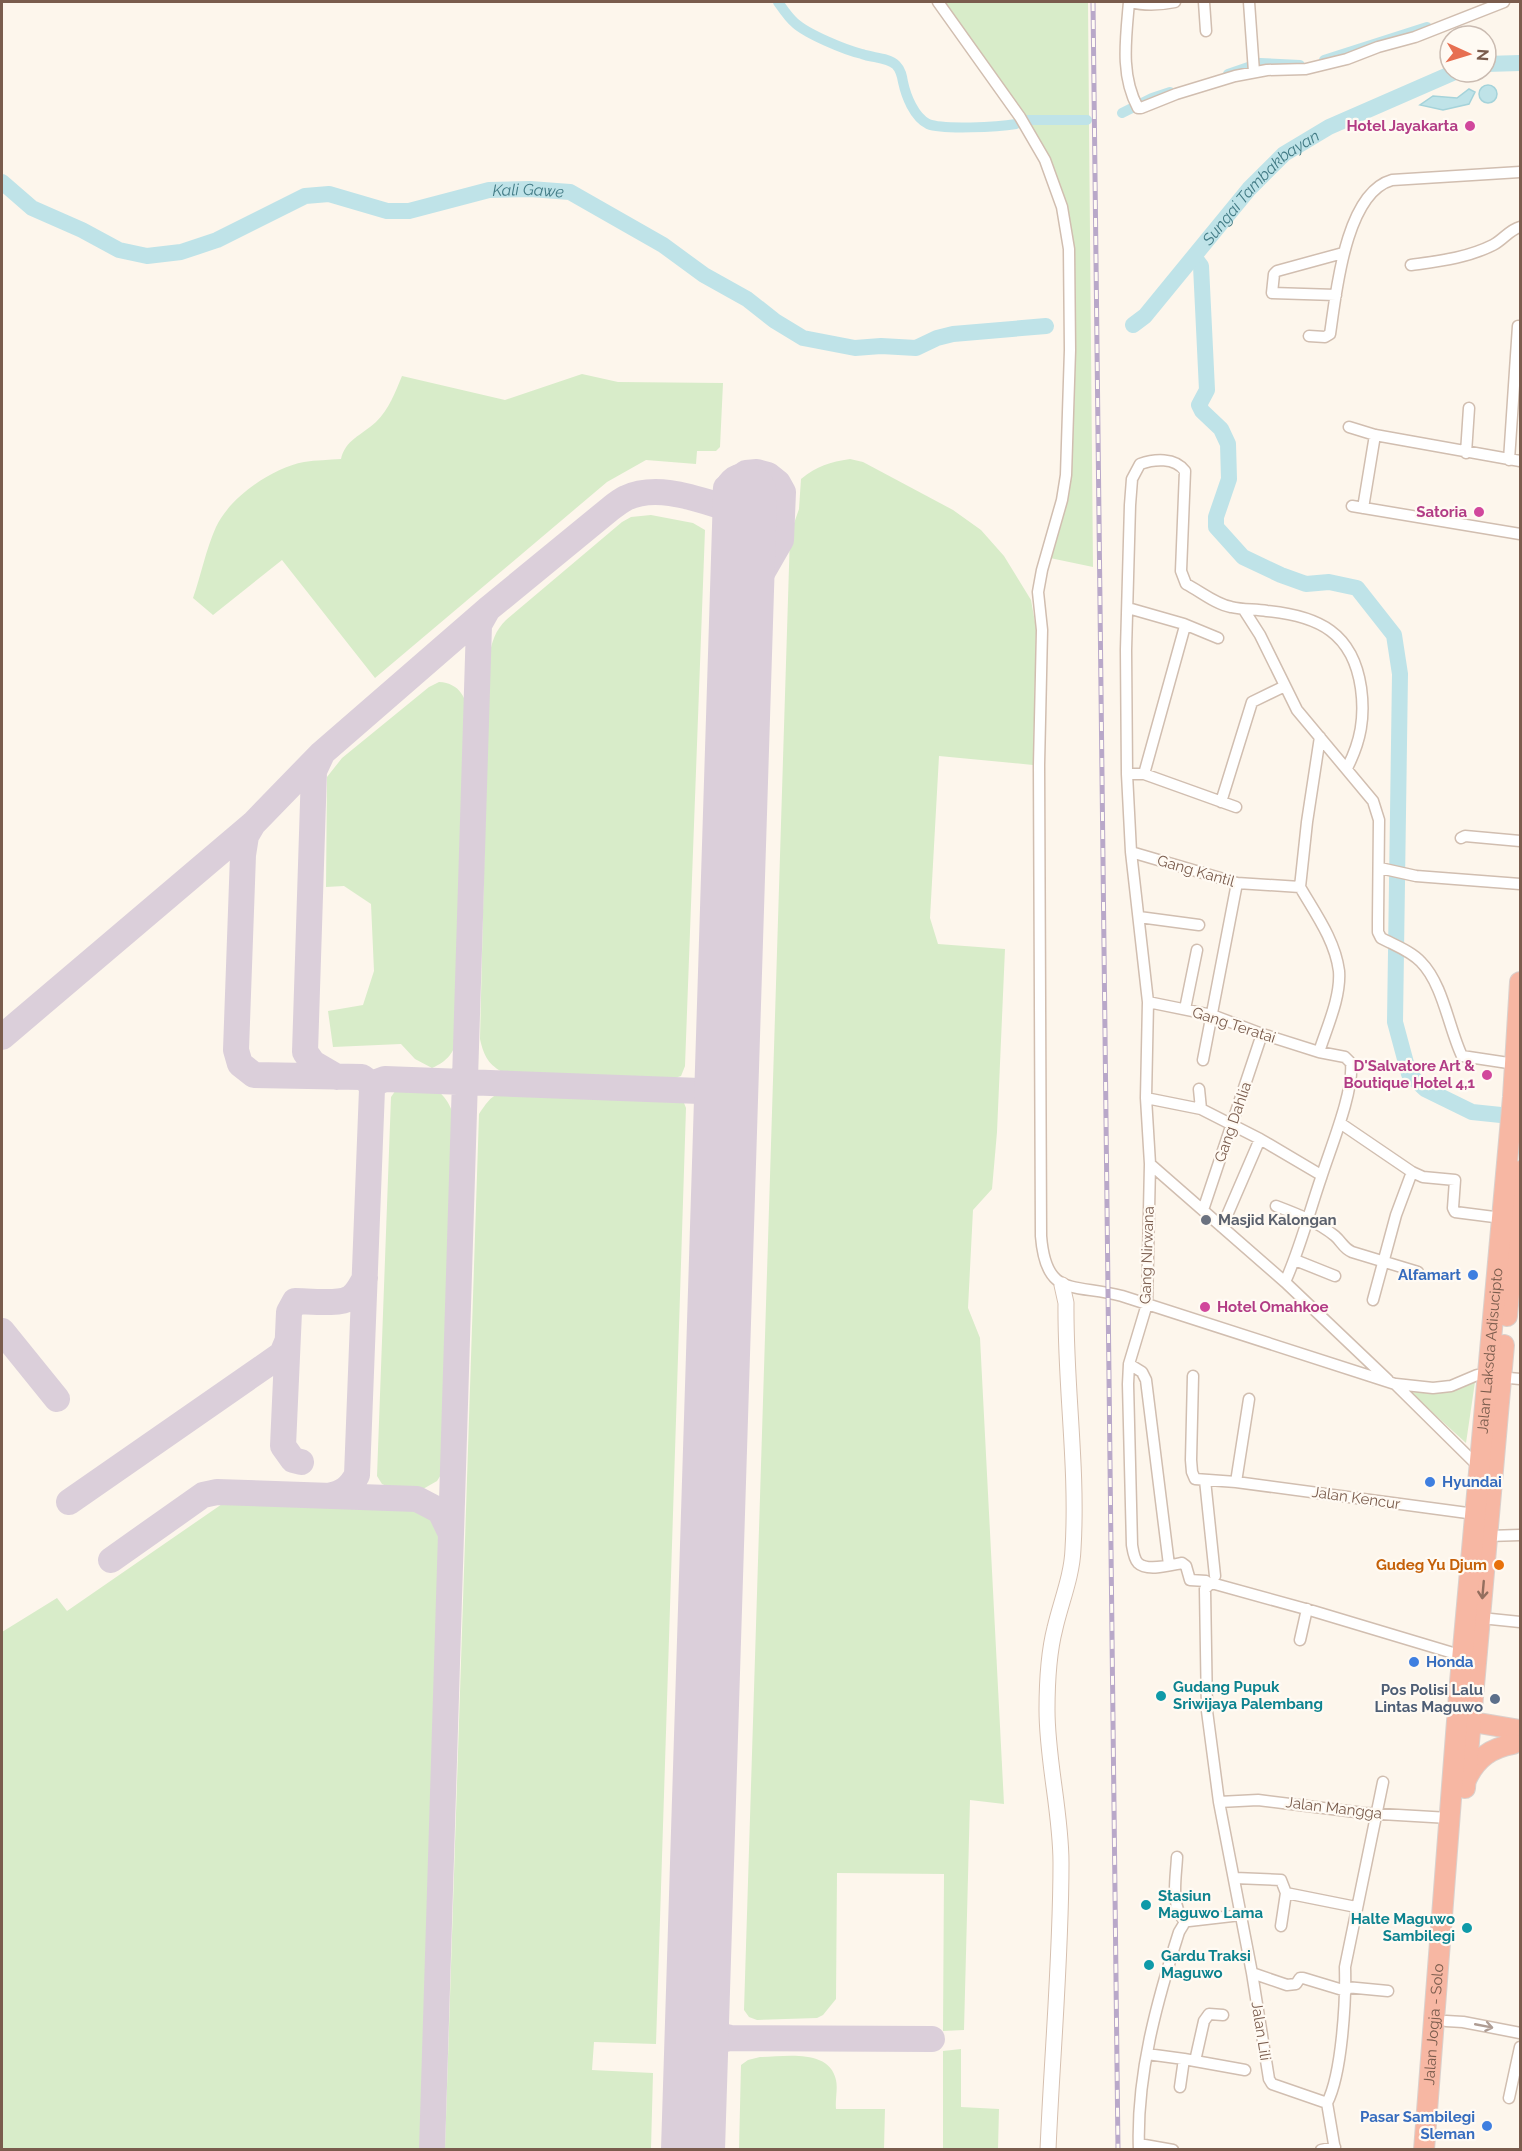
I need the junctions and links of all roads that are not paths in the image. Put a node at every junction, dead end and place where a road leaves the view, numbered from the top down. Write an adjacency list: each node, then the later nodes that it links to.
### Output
1 (938, 2): 72 (street)
2 (1130, 2): 3 (street); 8 (street)
3 (1175, 2)
4 (1204, 2): 7 (street)
5 (1249, 2): 8 (street)
6 (1504, 2): 8 (street)
7 (1206, 31)
8 (1253, 67)
9 (1521, 172): 11 (street)
10 (1521, 227): 12 (street)
11 (1343, 252): 13 (street); 13 (street)
12 (1411, 265)
13 (1336, 295): 15 (street)
14 (1518, 326): 20 (street)
15 (1309, 336)
16 (1469, 408): 19 (street)
17 (1349, 428): 18 (street)
18 (1375, 435): 19 (street); 22 (street)
19 (1466, 453): 20 (street)
20 (1509, 460): 21 (street)
21 (1521, 461)
22 (1521, 534)
23 (1128, 608): 24 (street, Gang Nirwana); 25 (street); 30 (street, Gang Nirwana)
24 (1244, 610): 27 (street); 29 (street)
25 (1185, 626): 26 (street); 31 (street)
26 (1218, 638)
27 (1285, 686): 28 (street); 32 (street)
28 (1320, 737): 29 (street); 40 (street)
29 (1347, 768): 37 (street)
30 (1127, 774): 31 (street); 36 (street, Gang Nirwana)
31 (1144, 774): 32 (street)
32 (1221, 802): 33 (street)
33 (1236, 807)
34 (1461, 838): 35 (street)
35 (1521, 841)
36 (1131, 852): 38 (street, Gang Kantil); 41 (street, Gang Nirwana)
37 (1380, 868): 39 (street); 51 (street)
38 (1237, 883): 40 (street, Gang Kantil); 47 (street)
39 (1521, 884)
40 (1300, 886): 49 (street)
41 (1139, 917): 42 (street); 45 (street, Gang Nirwana)
42 (1199, 925)
43 (1197, 950): 46 (street)
44 (1521, 982): 51 (highway, Jalan Laksda Adisucipto)
45 (1148, 1002): 46 (street, Gang Teratai); 53 (street, Gang Nirwana)
46 (1185, 1009): 47 (street, Gang Teratai)
47 (1212, 1015): 48 (street, Gang Teratai); 50 (street)
48 (1262, 1034): 49 (street, Gang Teratai); 56 (street, Gang Dahlia)
49 (1319, 1052): 55 (street, Gang Teratai)
50 (1203, 1060)
51 (1515, 1064): 64 (highway, Jalan Laksda Adisucipto)
52 (1199, 1089): 54 (street)
53 (1146, 1098): 54 (street); 58 (street, Gang Nirwana)
54 (1201, 1109): 56 (street)
55 (1340, 1123): 60 (street); 61 (street)
56 (1233, 1125): 57 (street); 63 (street, Gang Dahlia)
57 (1260, 1139): 61 (street); 66 (street)
58 (1150, 1164): 63 (street); 74 (street, Gang Nirwana)
59 (1521, 1171): 64 (highway, Jalan Laksda Adisucipto)
60 (1412, 1172): 64 (street); 68 (street)
61 (1322, 1175): 65 (street)
62 (1276, 1206): 65 (street)
63 (1203, 1210): 66 (street)
64 (1515, 1210): 77 (highway, Jalan Laksda Adisucipto)
65 (1307, 1219): 67 (street); 68 (street)
66 (1222, 1227): 71 (street)
67 (1295, 1260): 70 (street); 71 (street)
68 (1383, 1263): 69 (street); 73 (street)
69 (1418, 1272)
70 (1335, 1276)
71 (1284, 1282): 78 (street)
72 (1062, 1285): 74 (street); 124 (street)
73 (1373, 1300)
74 (1147, 1304): 75 (street, Gang Nirwana); 78 (street)
75 (1130, 1364): 86 (street); 86 (street, Gang Nirwana)
76 (1192, 1376): 81 (street)
77 (1503, 1377): 78 (street); 80 (highway, Jalan Laksda Adisucipto)
78 (1393, 1383): 80 (street)
79 (1249, 1399): 82 (street)
80 (1487, 1469): 83 (highway, Jalan Laksda Adisucipto); 85 (highway, Jalan Laksda Adisucipto)
81 (1205, 1480): 82 (street, Jalan Kencur); 87 (street, Jalan Lili)
82 (1236, 1482): 83 (street, Jalan Kencur)
83 (1475, 1514): 92 (highway, Jalan Laksda Adisucipto)
84 (1521, 1535): 85 (street)
85 (1488, 1536): 89 (highway, Jalan Laksda Adisucipto, one-way to 89)
86 (1169, 1565): 87 (street)
87 (1210, 1583): 88 (street); 98 (street, Jalan Lili)
88 (1307, 1609): 91 (street); 92 (street)
89 (1481, 1618): 90 (street); 93 (highway, Jalan Laksda Adisucipto)
90 (1521, 1622)
91 (1300, 1640)
92 (1462, 1656): 94 (highway, Jalan Laksda Adisucipto)
93 (1476, 1683): 94 (highway, Jalan Laksda Adisucipto); 95 (highway)
94 (1464, 1729): 95 (highway); 97 (highway, Jalan Jogja - Solo); 100 (highway, Jalan Jogja - Solo)
95 (1516, 1737): 97 (highway)
96 (1383, 1782): 99 (street)
97 (1465, 1784): 112 (highway, Jalan Jogja - Solo)
98 (1219, 1802): 99 (street, Jalan Mangga); 102 (street, Jalan Lili)
99 (1375, 1814): 100 (street, Jalan Mangga); 104 (street)
100 (1449, 1818): 127 (highway, Jalan Jogja - Solo)
101 (1178, 1857): 106 (street)
102 (1235, 1878): 103 (street); 105 (street, Jalan Lili)
103 (1286, 1893): 104 (street); 107 (street)
104 (1356, 1907): 109 (street)
105 (1241, 1915): 106 (street); 108 (street, Jalan Lili)
106 (1185, 1922): 115 (street)
107 (1281, 1926)
108 (1252, 1973): 109 (street); 121 (street, Jalan Lili)
109 (1346, 1989): 110 (street); 121 (street)
110 (1388, 1991)
111 (1223, 2015): 117 (street)
112 (1446, 2021): 113 (street, one-way to 113); 128 (highway, Jalan Jogja - Solo)
113 (1521, 2033)
114 (1521, 2047): 120 (street)
115 (1147, 2054): 116 (street); 122 (street)
116 (1184, 2059): 117 (street); 119 (street)
117 (1195, 2061): 118 (street)
118 (1245, 2070)
119 (1180, 2087)
120 (1509, 2098)
121 (1327, 2103): 123 (street)
122 (1139, 2147): 125 (street)
123 (1335, 2148): 126 (street)
124 (1048, 2150)
125 (1173, 2150)
126 (1321, 2150)
127 (1424, 2150)
128 (1437, 2150)

